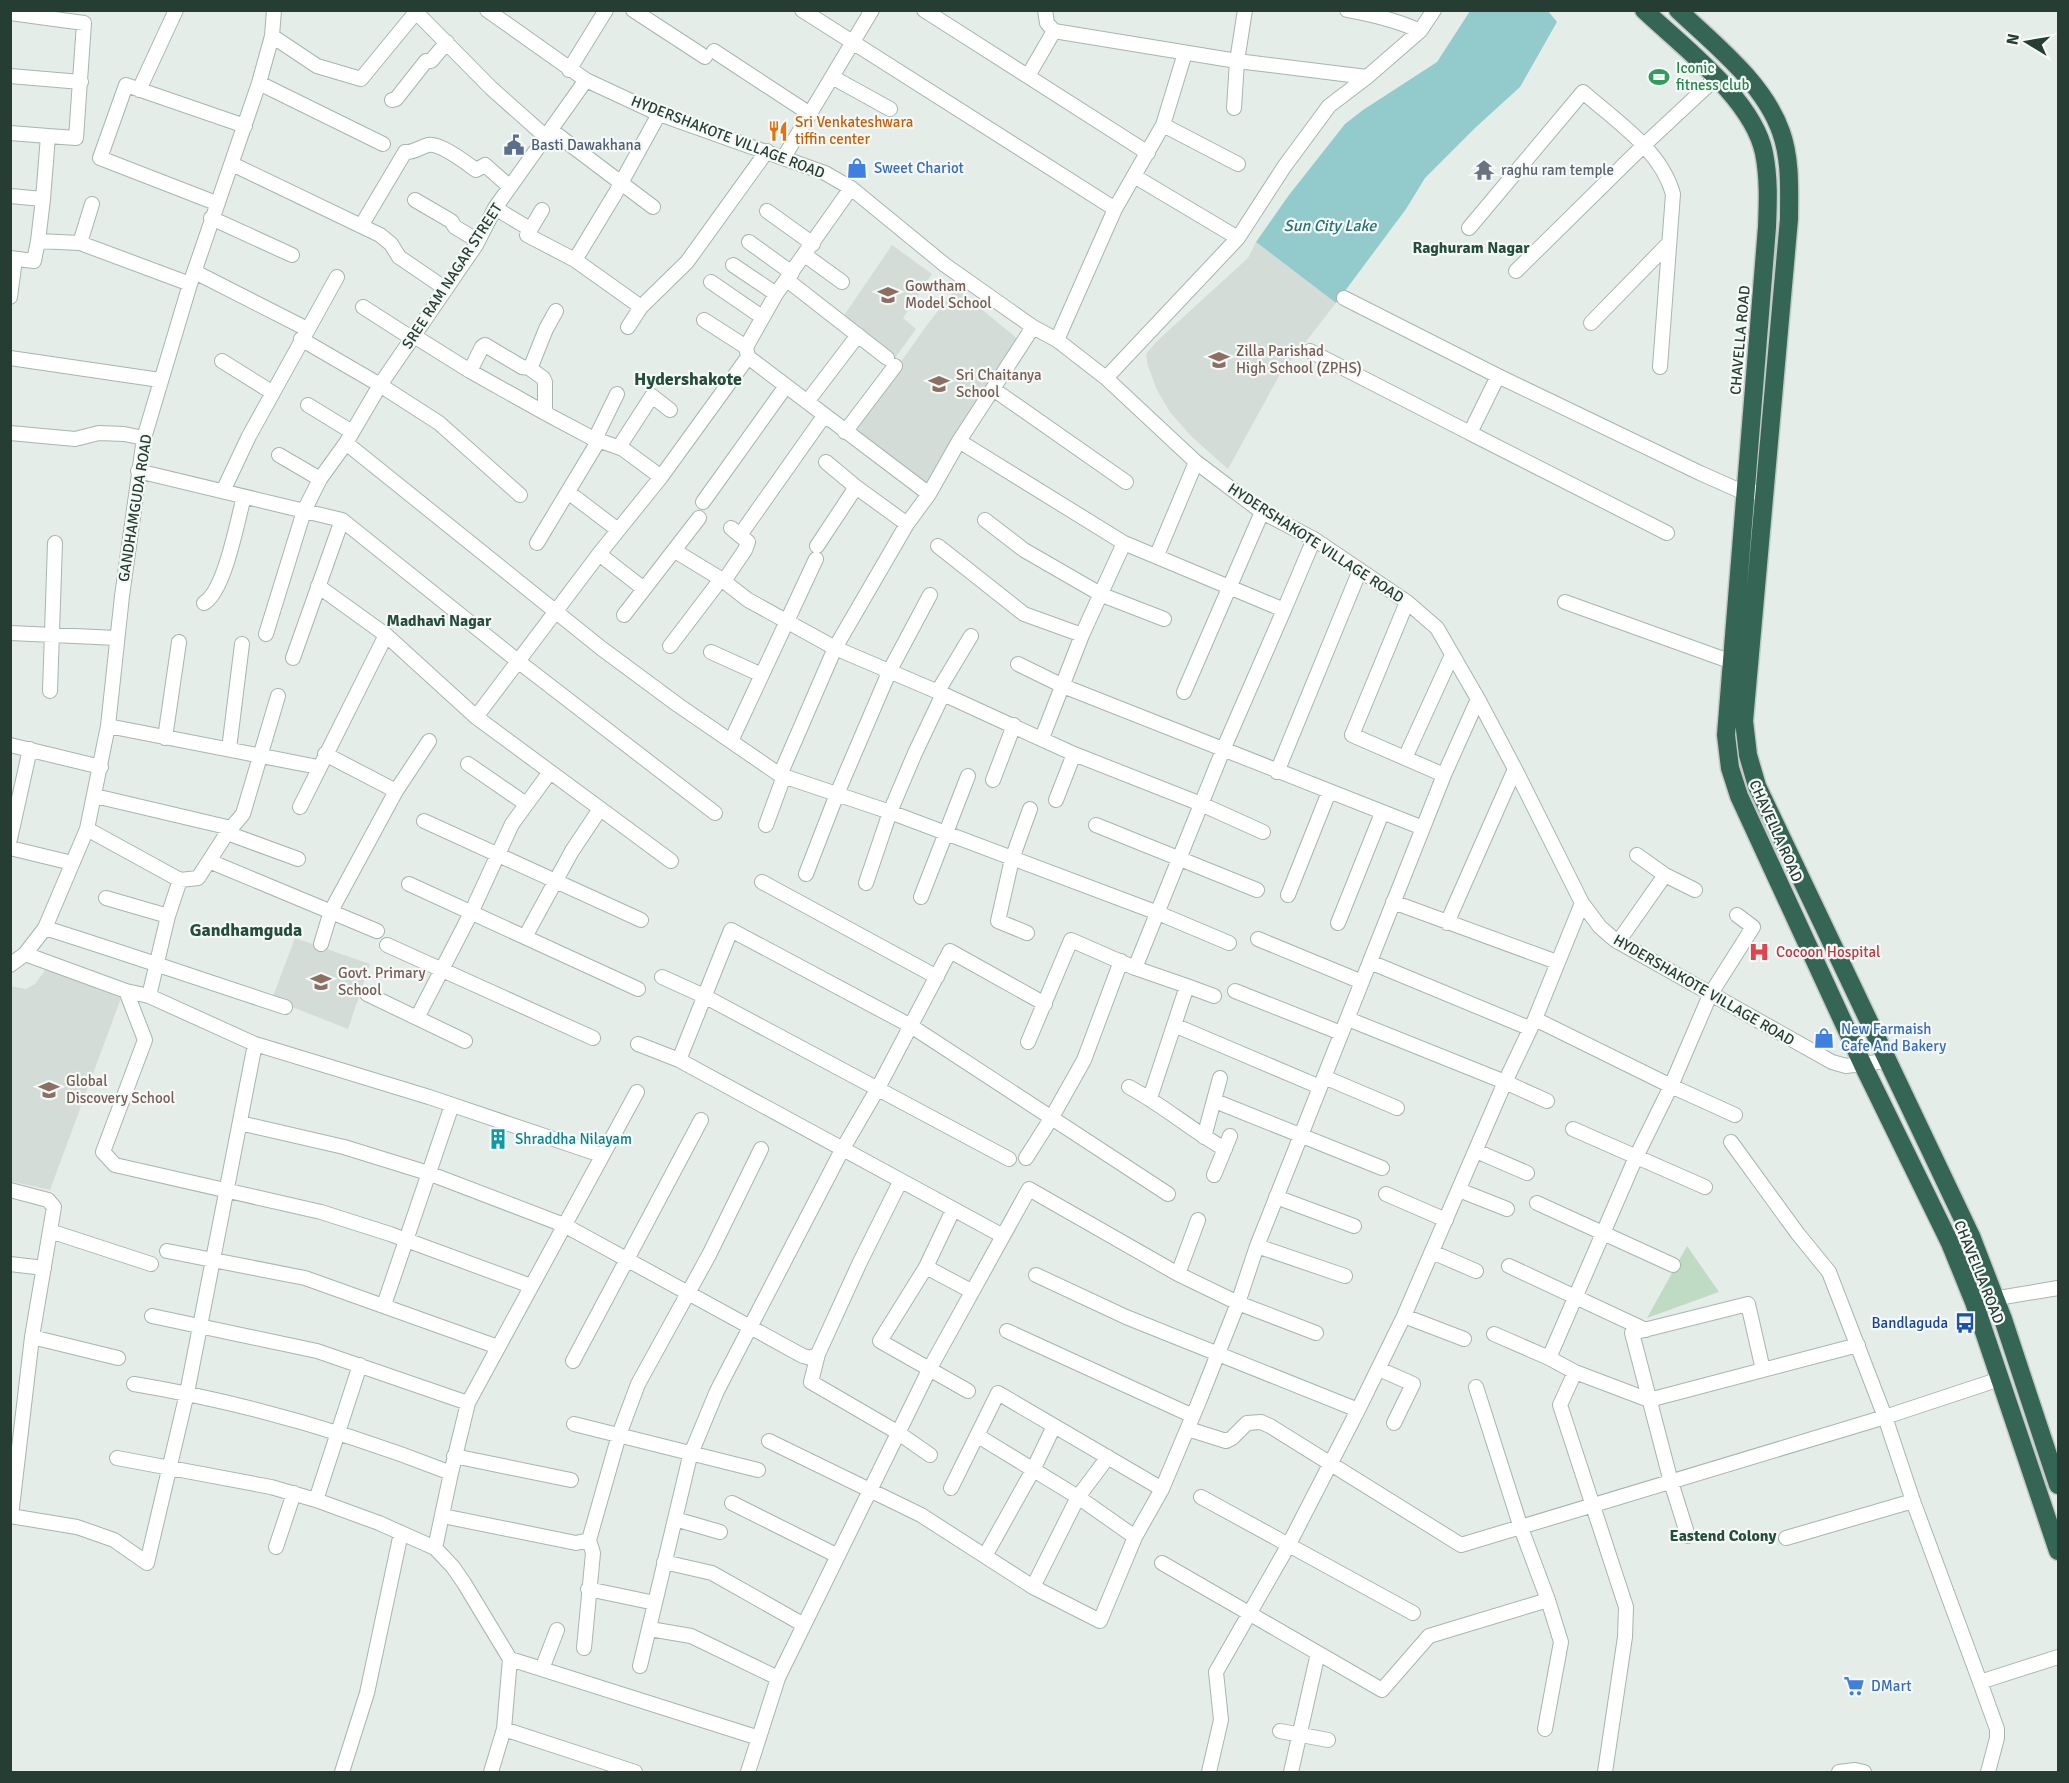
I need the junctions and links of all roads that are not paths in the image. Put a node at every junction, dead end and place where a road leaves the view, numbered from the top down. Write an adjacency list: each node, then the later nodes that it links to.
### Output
1 (176, 10): 33 (street)
2 (274, 10): 19 (street, GANDHAMGUDA ROAD)
3 (487, 10): 24 (street, HYDERSHAKOTE VILLAGE ROAD)
4 (606, 10): 24 (street)
5 (633, 10): 38 (street)
6 (802, 10): 21 (street)
7 (872, 10): 21 (street)
8 (924, 10): 26 (street)
9 (1245, 10): 23 (street)
10 (1347, 10): 18 (street)
11 (1434, 10): 18 (street)
12 (1644, 10): 29 (highway, CHAVELLA ROAD)
13 (1678, 10): 139 (highway, CHAVELLA ROAD)
14 (415, 11): 19 (street); 20 (street)
15 (1043, 11): 17 (street)
16 (10, 14): 31 (street)
17 (1054, 31): 22 (street); 26 (street)
18 (1420, 31): 28 (street)
19 (272, 36): 32 (street, GANDHAMGUDA ROAD)
20 (447, 42): 34 (street); 42 (street)
21 (853, 43): 27 (street); 62 (street)
22 (1185, 52): 23 (street); 39 (street)
23 (1237, 61): 28 (street); 35 (street)
24 (569, 70): 30 (street, HYDERSHAKOTE VILLAGE ROAD)
25 (10, 76): 31 (street)
26 (1028, 76): 47 (street)
27 (832, 77): 36 (street); 38 (street)
28 (1367, 77): 69 (street)
29 (1716, 78): 45 (street); 141 (highway, CHAVELLA ROAD)
30 (586, 80): 37 (street, HYDERSHAKOTE VILLAGE ROAD); 42 (street, SREE RAM NAGAR STREET)
31 (81, 82): 43 (street)
32 (259, 83): 40 (street, GANDHAMGUDA ROAD); 44 (street)
33 (139, 90): 40 (street); 58 (street)
34 (392, 100)
35 (1234, 108)
36 (890, 109)
37 (659, 114): 46 (street, HYDERSHAKOTE VILLAGE ROAD); 52 (street)
38 (810, 114): 48 (street)
39 (1163, 124): 47 (street); 50 (street)
40 (245, 126): 49 (street, GANDHAMGUDA ROAD)
41 (10, 133): 43 (street)
42 (548, 134): 52 (street); 53 (street, SREE RAM NAGAR STREET)
43 (48, 136): 56 (street)
44 (383, 144)
45 (1644, 145): 67 (street); 74 (street); 80 (street)
46 (767, 151): 48 (street, HYDERSHAKOTE VILLAGE ROAD); 91 (street)
47 (1149, 153): 51 (street)
48 (784, 157): 54 (street, HYDERSHAKOTE VILLAGE ROAD)
49 (232, 164): 58 (street, GANDHAMGUDA ROAD); 66 (street)
50 (1238, 164)
51 (1134, 176): 62 (street); 69 (street)
52 (621, 183): 60 (street); 78 (street)
53 (510, 187): 61 (street, SREE RAM NAGAR STREET); 66 (street)
54 (851, 188): 75 (street); 97 (street, HYDERSHAKOTE VILLAGE ROAD)
55 (10, 196): 56 (street)
56 (44, 199): 70 (street)
57 (415, 200): 71 (street)
58 (216, 202): 65 (street, GANDHAMGUDA ROAD)
59 (92, 204): 73 (street)
60 (653, 207)
61 (495, 208): 68 (street); 71 (street, SREE RAM NAGAR STREET)
62 (1115, 209): 101 (street)
63 (542, 210): 68 (street)
64 (767, 211): 75 (street)
65 (211, 218): 76 (street); 82 (street, GANDHAMGUDA ROAD)
66 (361, 226): 86 (street)
67 (1469, 228)
68 (530, 229): 78 (street)
69 (1238, 238): 110 (street)
70 (38, 241): 73 (street); 77 (street)
71 (478, 241): 86 (street, SREE RAM NAGAR STREET)
72 (749, 242): 81 (street)
73 (80, 243): 82 (street)
74 (1669, 243): 95 (street); 106 (street)
75 (809, 249): 81 (street); 85 (street)
76 (292, 255)
77 (13, 258): 88 (street)
78 (575, 260): 91 (street)
79 (733, 265): 87 (street)
80 (1516, 272)
81 (790, 277): 87 (street); 99 (street)
82 (192, 278): 98 (street); 111 (street, GANDHAMGUDA ROAD)
83 (337, 278): 98 (street)
84 (711, 282): 93 (street)
85 (842, 282)
86 (446, 289): 100 (street, SREE RAM NAGAR STREET)
87 (776, 294): 93 (street)
88 (10, 297)
89 (1344, 298): 109 (street)
90 (363, 307): 100 (street)
91 (641, 307): 96 (street)
92 (556, 311): 107 (street)
93 (762, 317): 103 (street)
94 (704, 320): 103 (street)
95 (1591, 323)
96 (628, 327)
97 (1033, 327): 101 (street, HYDERSHAKOTE VILLAGE ROAD); 114 (street)
98 (304, 334): 112 (street); 115 (street)
99 (858, 335): 117 (street); 122 (street)
100 (414, 338): 108 (street); 112 (street, SREE RAM NAGAR STREET)
101 (1057, 340): 110 (street, HYDERSHAKOTE VILLAGE ROAD)
102 (1310, 351): 124 (street)
103 (747, 352): 113 (street); 134 (street)
104 (10, 358): 111 (street)
105 (222, 360): 115 (street)
106 (1660, 367)
107 (529, 368): 108 (street); 120 (street)
108 (471, 371): 120 (street)
109 (1498, 376): 124 (street); 141 (street)
110 (1106, 378): 132 (street, HYDERSHAKOTE VILLAGE ROAD)
111 (160, 380): 126 (street, GANDHAMGUDA ROAD)
112 (380, 385): 125 (street, SREE RAM NAGAR STREET); 143 (street)
113 (786, 386): 117 (street); 145 (street)
114 (993, 389): 128 (street); 136 (street)
115 (273, 393): 138 (street)
116 (617, 394): 127 (street)
117 (807, 402): 121 (street)
118 (308, 405): 125 (street)
119 (670, 410): 129 (street)
120 (544, 413): 127 (street)
121 (824, 416): 122 (street); 163 (street)
122 (845, 432): 142 (street)
123 (10, 433): 126 (street)
124 (1470, 433): 153 (street)
125 (349, 437): 135 (street, SREE RAM NAGAR STREET); 173 (street)
126 (144, 438): 133 (street, GANDHAMGUDA ROAD)
127 (597, 440): 129 (street); 140 (street)
128 (959, 441): 142 (street); 157 (street)
129 (619, 447): 134 (street)
130 (279, 454): 135 (street)
131 (826, 462): 137 (street)
132 (1196, 462): 147 (street, HYDERSHAKOTE VILLAGE ROAD); 161 (street)
133 (138, 471): 138 (street); 183 (street, GANDHAMGUDA ROAD)
134 (662, 477): 152 (street)
135 (320, 479): 146 (street, SREE RAM NAGAR STREET)
136 (1126, 482)
137 (856, 487): 151 (street); 176 (street)
138 (223, 491): 144 (street)
139 (1766, 491): 141 (street); 323 (highway, CHAVELLA ROAD)
140 (568, 492): 152 (street); 156 (street)
141 (1745, 493): 192 (highway, CHAVELLA ROAD)
142 (929, 494): 151 (street)
143 (520, 495)
144 (244, 497): 146 (street); 170 (street)
145 (703, 502)
146 (304, 509): 149 (street); 178 (street, SREE RAM NAGAR STREET)
147 (1262, 512): 154 (street, HYDERSHAKOTE VILLAGE ROAD); 165 (street)
148 (699, 518): 159 (street)
149 (342, 520): 164 (street); 191 (street)
150 (986, 520): 168 (street)
151 (907, 524): 187 (street)
152 (618, 530): 160 (street)
153 (1667, 533)
154 (1314, 539): 162 (street, HYDERSHAKOTE VILLAGE ROAD); 172 (street)
155 (55, 543): 181 (street)
156 (537, 543)
157 (1124, 543): 161 (street); 168 (street)
158 (938, 546): 180 (street)
159 (675, 551): 163 (street); 166 (street)
160 (599, 554): 166 (street); 173 (street)
161 (1157, 555): 165 (street)
162 (1360, 570): 169 (street, HYDERSHAKOTE VILLAGE ROAD); 222 (street)
163 (722, 580): 176 (street); 186 (street)
164 (318, 586): 179 (street); 190 (street)
165 (1230, 586): 172 (street); 198 (street)
166 (644, 589): 174 (street)
167 (930, 595): 194 (street)
168 (1102, 595): 175 (street); 180 (street)
169 (1407, 602): 189 (street, HYDERSHAKOTE VILLAGE ROAD); 216 (street)
170 (204, 603)
171 (1565, 603): 192 (street)
172 (1284, 610): 212 (street)
173 (555, 611): 191 (street); 208 (street)
174 (624, 615)
175 (1164, 619)
176 (788, 621): 187 (street); 195 (street)
177 (10, 633): 181 (street)
178 (266, 634)
179 (386, 635): 202 (street); 213 (street)
180 (1082, 635): 196 (street)
181 (52, 636): 183 (street); 197 (street)
182 (971, 636): 199 (street)
183 (117, 638): 204 (street, GANDHAMGUDA ROAD)
184 (179, 642): 205 (street)
185 (242, 644): 211 (street)
186 (670, 646)
187 (835, 648): 194 (street); 224 (street)
188 (711, 652): 195 (street)
189 (1452, 655): 201 (street, HYDERSHAKOTE VILLAGE ROAD); 216 (street)
190 (293, 658)
191 (519, 662): 202 (street); 238 (street)
192 (1732, 662): 324 (highway, CHAVELLA ROAD)
193 (1018, 664): 196 (street)
194 (890, 670): 199 (street); 229 (street)
195 (762, 675): 208 (street)
196 (1063, 686): 206 (street); 212 (street)
197 (50, 691)
198 (1184, 692)
199 (941, 693): 203 (street); 237 (street)
200 (278, 696): 215 (street)
201 (1478, 699): 220 (street, HYDERSHAKOTE VILLAGE ROAD); 223 (street)
202 (476, 717): 221 (street)
203 (1014, 725): 206 (street); 226 (street)
204 (108, 726): 205 (street); 218 (street, GANDHAMGUDA ROAD)
205 (165, 738): 211 (street)
206 (1042, 738): 214 (street)
207 (429, 741): 227 (street)
208 (731, 741): 224 (street)
209 (10, 745): 210 (street)
210 (30, 749): 218 (street); 248 (street)
211 (229, 749): 215 (street)
212 (1223, 750): 222 (street); 233 (street)
213 (325, 754): 219 (street); 227 (street)
214 (1074, 754): 231 (street); 233 (street)
215 (261, 756): 219 (street); 245 (street)
216 (1405, 758): 223 (street)
217 (468, 764): 232 (street)
218 (101, 767): 230 (street, GANDHAMGUDA ROAD)
219 (318, 767): 234 (street)
220 (1515, 769): 271 (street, HYDERSHAKOTE VILLAGE ROAD); 278 (street)
221 (550, 772): 232 (street); 236 (street)
222 (1277, 772): 228 (street)
223 (1444, 775): 243 (street)
224 (782, 776): 229 (street); 241 (street)
225 (968, 776): 247 (street)
226 (993, 780)
227 (396, 791): 272 (street)
228 (1329, 792): 239 (street); 267 (street)
229 (837, 794): 237 (street); 258 (street)
230 (95, 796): 244 (street, GANDHAMGUDA ROAD); 245 (street)
231 (1056, 800)
232 (526, 804): 250 (street)
233 (1201, 804): 246 (street); 254 (street)
234 (300, 807)
235 (1030, 808): 252 (street)
236 (600, 809): 256 (street); 261 (street)
237 (890, 812): 247 (street); 263 (street)
238 (715, 813)
239 (1382, 813): 243 (street); 279 (street)
240 (424, 821): 250 (street)
241 (766, 825)
242 (1096, 825): 254 (street)
243 (1423, 828): 270 (street)
244 (87, 829): 257 (street, GANDHAMGUDA ROAD); 260 (street)
245 (229, 830): 253 (street); 255 (street)
246 (1263, 832)
247 (946, 833): 252 (street); 268 (street)
248 (10, 839)
249 (10, 848): 257 (street)
250 (498, 855): 261 (street); 273 (street)
251 (1637, 855): 259 (street)
252 (1012, 858): 274 (street); 282 (street)
253 (298, 859)
254 (1179, 860): 265 (street); 274 (street)
255 (209, 861): 260 (street); 272 (street)
256 (671, 861)
257 (72, 863): 280 (street, GANDHAMGUDA ROAD)
258 (806, 874)
259 (1665, 875): 266 (street); 285 (street)
260 (180, 880): 276 (street)
261 (555, 881): 277 (street); 283 (street)
262 (762, 882): 298 (street)
263 (866, 883)
264 (409, 884): 273 (street)
265 (1257, 890)
266 (1695, 890)
267 (1288, 895)
268 (921, 897)
269 (106, 898): 276 (street)
270 (1393, 903): 278 (street); 292 (street)
271 (1582, 903): 285 (street, HYDERSHAKOTE VILLAGE ROAD); 293 (street)
272 (331, 911): 281 (street); 287 (street)
273 (471, 913): 283 (street); 296 (street)
274 (1158, 913): 286 (street); 295 (street)
275 (1737, 915): 305 (street)
276 (168, 916): 291 (street)
277 (641, 921)
278 (1447, 923): 293 (street)
279 (1338, 924)
280 (45, 928): 289 (street, GANDHAMGUDA ROAD); 291 (street)
281 (377, 931)
282 (1027, 933)
283 (525, 937): 301 (street)
284 (1258, 939): 299 (street)
285 (1618, 942): 305 (street, HYDERSHAKOTE VILLAGE ROAD)
286 (1229, 943)
287 (321, 944)
288 (387, 945): 296 (street)
289 (25, 954): 294 (street, GANDHAMGUDA ROAD); 302 (street)
290 (1121, 961): 295 (street); 309 (street); 338 (street)
291 (156, 962): 306 (street); 310 (street)
292 (1370, 962): 299 (street); 313 (street)
293 (1557, 962): 313 (street)
294 (10, 965)
295 (1135, 968): 300 (street)
296 (442, 970): 311 (street); 317 (street)
297 (662, 977): 307 (street)
298 (937, 977): 309 (street); 315 (street)
299 (1362, 982): 312 (street)
300 (1187, 986): 308 (street); 314 (street)
301 (638, 989)
302 (126, 991): 306 (street); 360 (street)
303 (1235, 991): 316 (street)
304 (367, 994): 311 (street)
305 (1710, 995): 324 (street, HYDERSHAKOTE VILLAGE ROAD); 328 (street)
306 (149, 996): 320 (street)
307 (704, 996): 315 (street); 322 (street); 330 (street)
308 (1214, 996)
309 (1045, 1004): 319 (street)
310 (285, 1006)
311 (417, 1018): 318 (street)
312 (1348, 1019): 316 (street); 327 (street)
313 (1532, 1023): 327 (street); 328 (street)
314 (1174, 1025): 326 (street); 332 (street)
315 (911, 1026): 330 (street); 338 (street)
316 (1341, 1033): 326 (street)
317 (593, 1038)
318 (465, 1041)
319 (1029, 1042)
320 (255, 1044): 335 (street); 340 (street)
321 (638, 1044): 322 (street)
322 (678, 1060): 346 (street)
323 (1886, 1061): 324 (street, HYDERSHAKOTE VILLAGE ROAD); 395 (highway, CHAVELLA ROAD)
324 (1863, 1065): 396 (highway, CHAVELLA ROAD)
325 (1220, 1078): 333 (street)
326 (1322, 1082): 336 (street); 342 (street)
327 (1505, 1082): 334 (street); 347 (street)
328 (1671, 1086): 337 (street); 349 (street)
329 (1129, 1087): 332 (street)
330 (878, 1088): 346 (street); 351 (street)
331 (638, 1092): 348 (street)
332 (1150, 1098): 343 (street)
333 (1215, 1101): 342 (street); 343 (street)
334 (1547, 1101)
335 (452, 1105): 348 (street); 353 (street)
336 (1397, 1108)
337 (1735, 1115)
338 (1052, 1117): 350 (street); 361 (street)
339 (701, 1120): 378 (street)
340 (240, 1123): 353 (street); 360 (street)
341 (1573, 1129): 349 (street)
342 (1301, 1134): 352 (street); 363 (street)
343 (1204, 1137): 355 (street)
344 (1731, 1142): 409 (street)
345 (761, 1149): 393 (street)
346 (842, 1150): 356 (street); 402 (street)
347 (1476, 1151): 354 (street); 359 (street)
348 (601, 1155): 369 (street)
349 (1636, 1157): 357 (street); 372 (street)
350 (1026, 1158)
351 (1009, 1159)
352 (1382, 1168)
353 (428, 1173): 369 (street); 374 (street)
354 (1527, 1173)
355 (1214, 1175)
356 (900, 1182): 366 (street); 411 (street)
357 (1705, 1187)
358 (10, 1190): 371 (street)
359 (1459, 1190): 365 (street); 368 (street)
360 (227, 1191): 374 (street); 379 (street)
361 (1168, 1194)
362 (1386, 1194): 368 (street)
363 (1276, 1197): 370 (street); 375 (street)
364 (1538, 1203): 372 (street)
365 (1507, 1209)
366 (953, 1210): 373 (street); 384 (street)
367 (1198, 1220): 387 (street)
368 (1446, 1220): 377 (street)
369 (564, 1225): 378 (street); 390 (street)
370 (1354, 1226)
371 (50, 1232): 381 (street); 385 (street)
372 (1603, 1233): 382 (street); 394 (street)
373 (1003, 1236): 387 (street); 392 (street)
374 (405, 1239): 390 (street); 398 (street)
375 (1257, 1246): 389 (street); 397 (street)
376 (167, 1251): 379 (street)
377 (1432, 1252): 386 (street); 400 (street)
378 (628, 1258): 393 (street); 415 (street)
379 (213, 1260): 398 (street); 401 (street)
380 (10, 1264): 385 (street)
381 (151, 1264)
382 (1673, 1265)
383 (1509, 1266): 394 (street)
384 (926, 1267): 392 (street); 417 (street)
385 (44, 1268): 407 (street)
386 (1476, 1271)
387 (1179, 1274): 397 (street)
388 (1036, 1275): 412 (street)
389 (1345, 1276)
390 (531, 1286): 410 (street)
391 (2058, 1288): 395 (street)
392 (971, 1291): 417 (street)
393 (689, 1293): 402 (street); 436 (street)
394 (1575, 1296): 403 (street); 414 (street)
395 (1995, 1299): 396 (street); 451 (highway, CHAVELLA ROAD)
396 (1974, 1302): 421 (highway, CHAVELLA ROAD)
397 (1238, 1303): 405 (street); 412 (street)
398 (384, 1305): 410 (street)
399 (152, 1316): 401 (street)
400 (1404, 1316): 408 (street); 418 (street)
401 (201, 1326): 416 (street); 425 (street)
402 (751, 1328): 411 (street); 439 (street)
403 (1646, 1330): 419 (street); 426 (street)
404 (1007, 1331): 430 (street)
405 (1316, 1334)
406 (1494, 1334): 414 (street)
407 (32, 1337): 413 (street); 462 (street)
408 (1464, 1339)
409 (1858, 1345): 419 (street); 429 (street)
410 (498, 1347): 427 (street)
411 (818, 1354): 434 (street)
412 (1217, 1354): 428 (street); 430 (street)
413 (118, 1358)
414 (1549, 1358): 420 (street)
415 (573, 1361)
416 (360, 1365): 427 (street); 435 (street)
417 (930, 1368): 424 (street); 434 (street)
418 (1378, 1369): 428 (street); 431 (street)
419 (1763, 1370): 426 (street)
420 (1575, 1372): 426 (street); 461 (street)
421 (2000, 1379): 429 (street); 475 (highway, CHAVELLA ROAD)
422 (134, 1384): 425 (street)
423 (1476, 1388): 465 (street)
424 (968, 1391)
425 (187, 1393): 435 (street); 445 (street)
426 (1649, 1400): 450 (street)
427 (468, 1403): 441 (street)
428 (1358, 1410): 444 (street)
429 (1885, 1417): 450 (street); 459 (street)
430 (1190, 1423): 444 (street); 453 (street)
431 (1394, 1423)
432 (574, 1424): 436 (street)
433 (1054, 1426): 437 (street); 442 (street); 447 (street)
434 (897, 1432): 440 (street); 454 (street)
435 (337, 1434): 448 (street); 458 (street)
436 (619, 1435): 439 (street); 471 (street)
437 (978, 1436): 447 (street); 452 (street)
438 (769, 1440): 454 (street)
439 (691, 1453): 446 (street); 464 (street)
440 (930, 1455)
441 (454, 1456): 448 (street); 449 (street)
442 (1108, 1457): 453 (street); 456 (street)
443 (117, 1458): 445 (street)
444 (1331, 1463): 465 (street); 472 (street)
445 (170, 1469): 455 (street); 462 (street)
446 (758, 1470)
447 (1033, 1470): 456 (street); 477 (street)
448 (451, 1473): 463 (street)
449 (571, 1480)
450 (1671, 1482): 461 (street); 468 (street)
451 (2058, 1485)
452 (951, 1488)
453 (1162, 1489): 469 (street)
454 (871, 1491): 476 (street); 477 (street)
455 (294, 1493): 458 (street); 473 (street)
456 (1078, 1497): 469 (street); 480 (street)
457 (1201, 1497): 472 (street)
458 (316, 1500): 467 (street)
459 (1912, 1501): 470 (street); 496 (street)
460 (732, 1503): 476 (street)
461 (1593, 1506): 465 (street); 509 (street)
462 (11, 1516)
463 (443, 1516): 471 (street); 474 (street)
464 (675, 1519): 466 (street); 478 (street)
465 (1521, 1528): 482 (street)
466 (720, 1532)
467 (401, 1533): 474 (street); 503 (street)
468 (1688, 1536)
469 (1135, 1537): 480 (street)
470 (1786, 1538)
471 (589, 1540): 481 (street)
472 (1288, 1546): 484 (street); 485 (street)
473 (276, 1547)
474 (435, 1548): 492 (street)
475 (2058, 1551)
476 (838, 1556): 486 (street)
477 (985, 1556): 480 (street)
478 (664, 1562): 483 (street); 486 (street)
479 (1162, 1563): 485 (street)
480 (1033, 1587)
481 (588, 1589): 483 (street); 489 (street)
482 (1548, 1600): 490 (street); 498 (street)
483 (655, 1603): 487 (street)
484 (1413, 1613)
485 (1250, 1615): 490 (street); 507 (street)
486 (804, 1625): 495 (street)
487 (650, 1629): 493 (street); 495 (street)
488 (558, 1630): 494 (street)
489 (584, 1648)
490 (1318, 1653): 500 (street)
491 (2058, 1657): 496 (street)
492 (510, 1659): 494 (street); 497 (street)
493 (640, 1666)
494 (542, 1669): 501 (street)
495 (778, 1678): 501 (street)
496 (1980, 1682): 512 (street)
497 (504, 1729): 504 (street); 505 (street)
498 (1545, 1729)
499 (1280, 1731): 500 (street)
500 (1299, 1734): 502 (street); 508 (street)
501 (759, 1738): 506 (street)
502 (1328, 1740)
503 (342, 1773)
504 (491, 1773)
505 (635, 1773)
506 (748, 1773)
507 (1209, 1773)
508 (1291, 1773)
509 (1605, 1773)
510 (1839, 1773): 511 (street)
511 (1864, 1773)
512 (1988, 1773)

